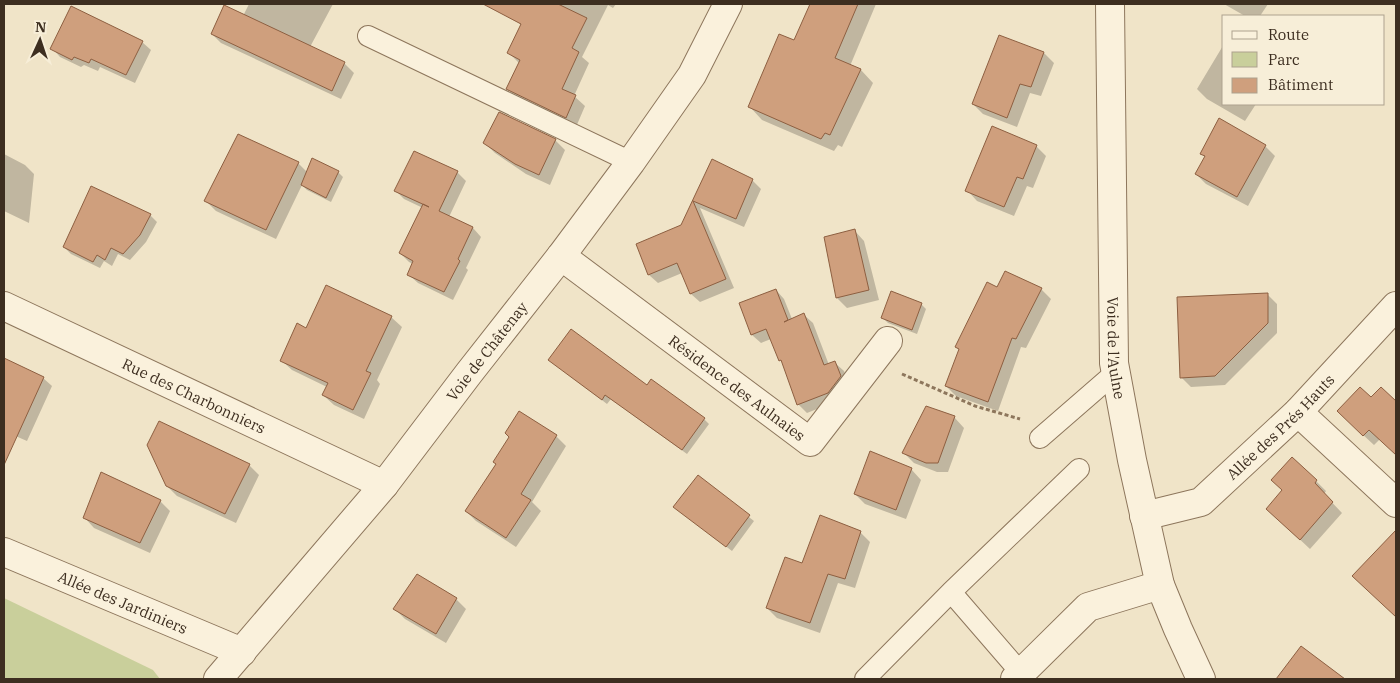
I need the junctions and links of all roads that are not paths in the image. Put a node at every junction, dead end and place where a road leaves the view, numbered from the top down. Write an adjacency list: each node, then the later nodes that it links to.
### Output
1 (728, 4): 4 (street, Voie de Châtenay)
2 (1110, 4): 9 (street, Voie de l'Aulne)
3 (368, 36): 4 (lane)
4 (631, 162): 5 (street, Voie de Châtenay)
5 (561, 256): 8 (street, Résidence des Aulnaies); 13 (street, Voie de Châtenay)
6 (4, 306): 13 (street, Rue des Charbonniers)
7 (1396, 306): 10 (street, Allée des Prés Hauts)
8 (880, 351)
9 (1116, 372): 11 (lane); 15 (street, Voie de l'Aulne)
10 (1298, 412): 14 (street); 15 (street, Allée des Prés Hauts)
11 (1040, 438)
12 (1079, 469): 18 (lane)
13 (384, 485): 19 (street, Voie de Châtenay)
14 (1396, 503)
15 (1144, 516): 17 (street, Voie de l'Aulne)
16 (4, 552): 19 (street, Allée des Jardiniers)
17 (1160, 585): 20 (street); 23 (street, Voie de l'Aulne)
18 (951, 592): 20 (lane); 22 (lane)
19 (242, 652): 21 (street, Voie de Châtenay)
20 (1018, 676)
21 (218, 679)
22 (865, 679)
23 (1201, 679)

